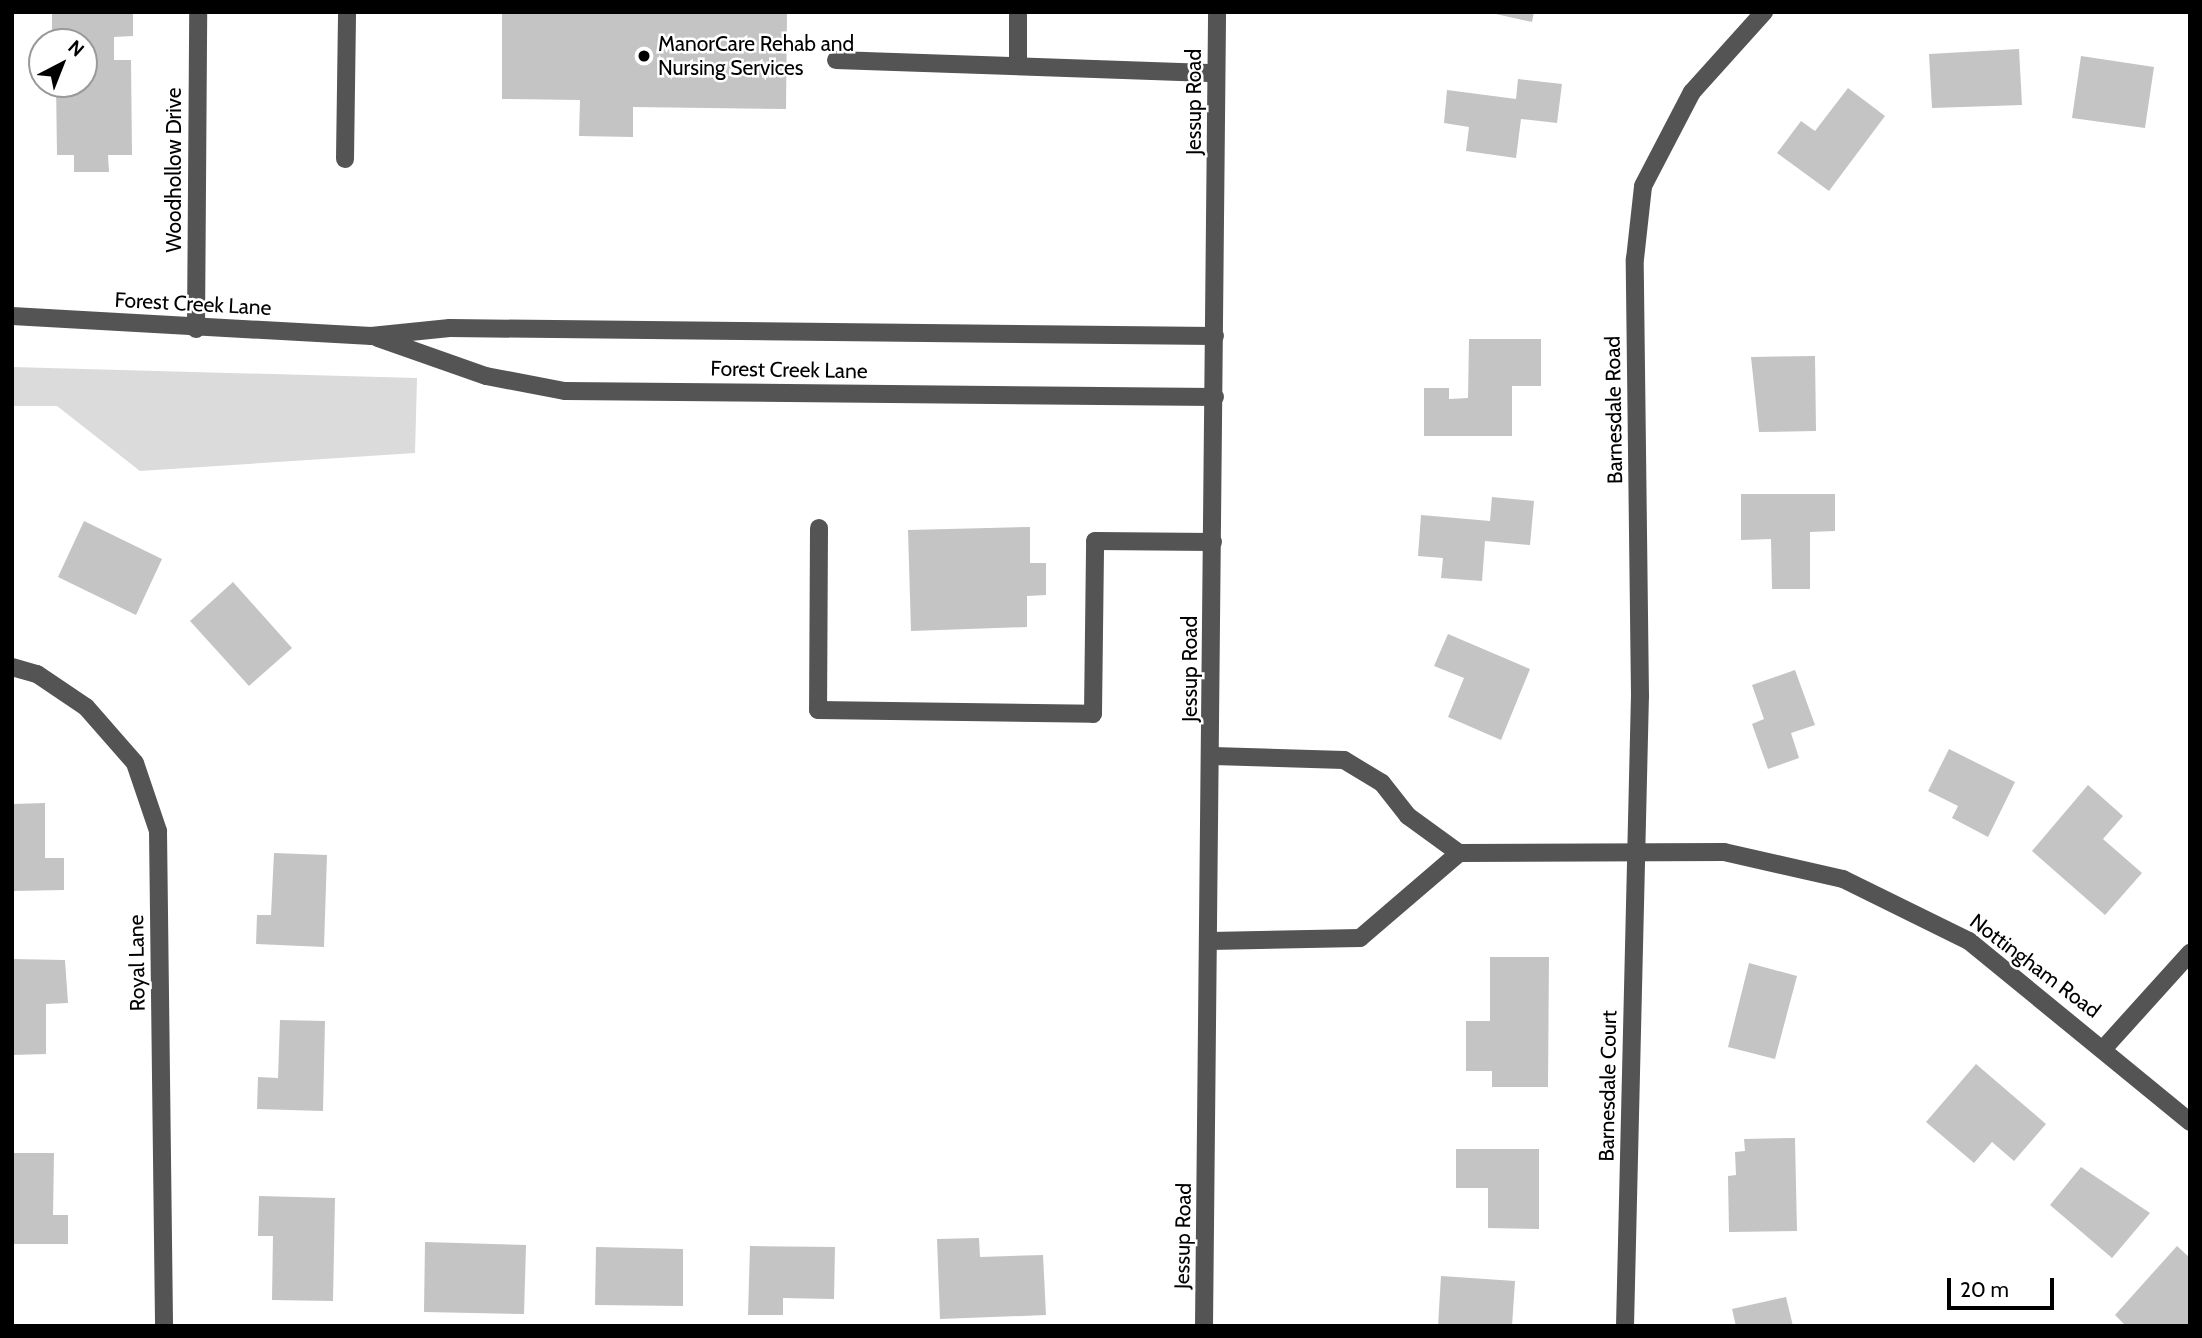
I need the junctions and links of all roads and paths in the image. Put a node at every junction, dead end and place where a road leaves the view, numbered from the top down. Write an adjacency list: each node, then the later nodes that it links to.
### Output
1 (198, 12): 11 (street, Woodhollow Drive)
2 (347, 12): 9 (street)
3 (1018, 12): 7 (street)
4 (1217, 12): 8 (street, Jessup Road)
5 (1764, 12): 19 (street, Barnesdale Road)
6 (836, 60): 7 (street)
7 (1018, 62): 8 (street)
8 (1216, 74): 12 (street, Jessup Road)
9 (345, 159)
10 (12, 316): 11 (street, Forest Creek Lane)
11 (196, 329): 13 (street, Forest Creek Lane)
12 (1215, 335): 13 (street, Forest Creek Lane); 14 (street, Jessup Road)
13 (372, 336): 14 (street, Forest Creek Lane)
14 (1215, 397): 16 (street, Jessup Road)
15 (819, 528): 16 (street)
16 (1213, 542): 18 (street, Jessup Road)
17 (12, 667): 25 (street, Royal Lane)
18 (1213, 756): 20 (street); 21 (street, Jessup Road)
19 (1637, 848): 20 (street, Nottingham Road); 23 (street, Nottingham Road); 27 (street, Barnesdale Court)
20 (1459, 853): 21 (street)
21 (1210, 941): 26 (street, Jessup Road)
22 (2190, 953): 23 (street)
23 (2105, 1047): 24 (street, Nottingham Road)
24 (2190, 1122)
25 (164, 1326)
26 (1204, 1326)
27 (1625, 1326)

